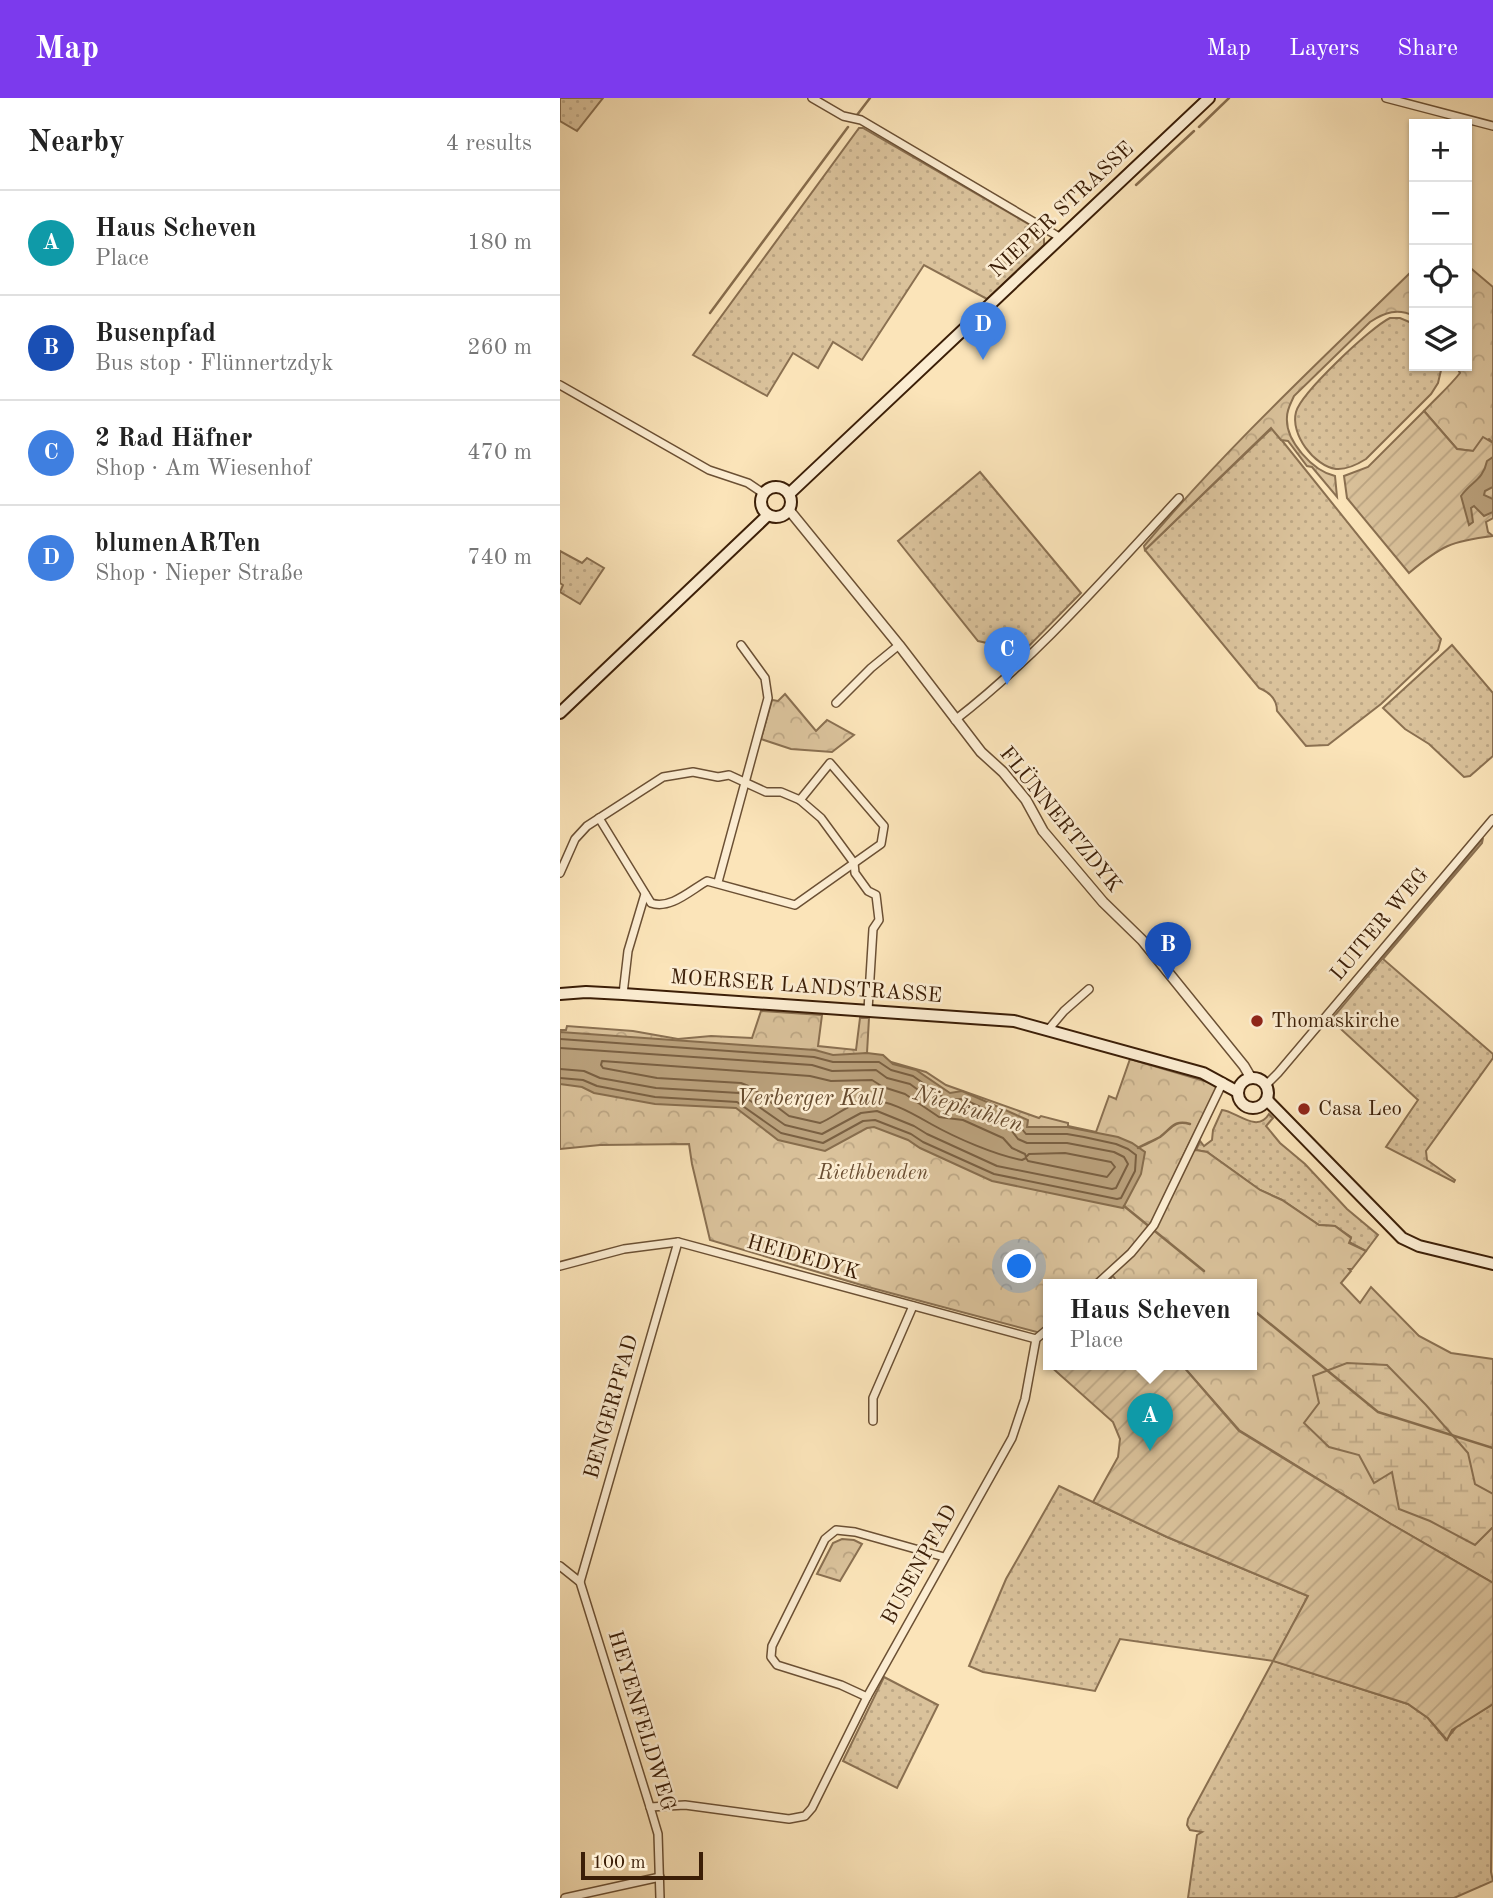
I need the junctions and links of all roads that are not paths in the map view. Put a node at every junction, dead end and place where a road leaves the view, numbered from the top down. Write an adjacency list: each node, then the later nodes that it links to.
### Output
1 (812, 98): 5 (street)
2 (1209, 98): 5 (main road, NIEPER STRASSE)
3 (1386, 98): 4 (street)
4 (1493, 127)
5 (1061, 238): 8 (main road, NIEPER STRASSE)
6 (560, 385): 7 (street)
7 (764, 492): 8 (main road); 11 (main road)
8 (789, 494): 10 (main road)
9 (1180, 498): 16 (street)
10 (789, 510): 11 (main road); 13 (street, FLÜNNERTZDYK)
11 (768, 515): 15 (main road)
12 (741, 645): 17 (street)
13 (899, 645): 14 (street); 16 (street, FLÜNNERTZDYK)
14 (836, 703)
15 (560, 713)
16 (955, 720): 30 (street, FLÜNNERTZDYK)
17 (745, 780): 18 (street); 19 (street); 23 (street)
18 (800, 800): 21 (street); 21 (street)
19 (599, 818): 22 (street); 24 (street)
20 (1493, 819): 32 (street, LUITER WEG)
21 (853, 863): 23 (street); 28 (street)
22 (561, 869)
23 (718, 883): 24 (street)
24 (645, 894): 27 (street)
25 (1089, 989): 29 (street)
26 (560, 994): 27 (main road, MOERSER LANDSTRASSE)
27 (623, 994): 28 (main road, MOERSER LANDSTRASSE)
28 (868, 1010): 29 (main road, MOERSER LANDSTRASSE)
29 (1048, 1030): 31 (main road, MOERSER LANDSTRASSE)
30 (1251, 1078): 32 (main road); 33 (main road)
31 (1223, 1082): 33 (main road, MOERSER LANDSTRASSE); 38 (street)
32 (1266, 1085): 34 (main road)
33 (1238, 1092): 34 (main road)
34 (1267, 1100): 36 (main road)
35 (678, 1241): 37 (street, HEIDEDYK); 39 (street, HEIDEDYK); 45 (street, BENGERPFAD)
36 (1493, 1264)
37 (560, 1266)
38 (1103, 1279)
39 (913, 1306): 41 (street, HEIDEDYK); 42 (street)
40 (1043, 1333): 41 (street)
41 (1036, 1339): 43 (street, BUSENPFAD)
42 (873, 1421)
43 (944, 1557): 46 (street, BUSENPFAD); 46 (street)
44 (560, 1566): 45 (street)
45 (580, 1581): 47 (street, HEYENFELDWEG)
46 (867, 1697): 47 (street, BUSENPFAD)
47 (650, 1807): 48 (street, HEYENFELDWEG)
48 (660, 1877): 49 (street); 50 (street, HEYENFELDWEG)
49 (565, 1898)
50 (660, 1898)

